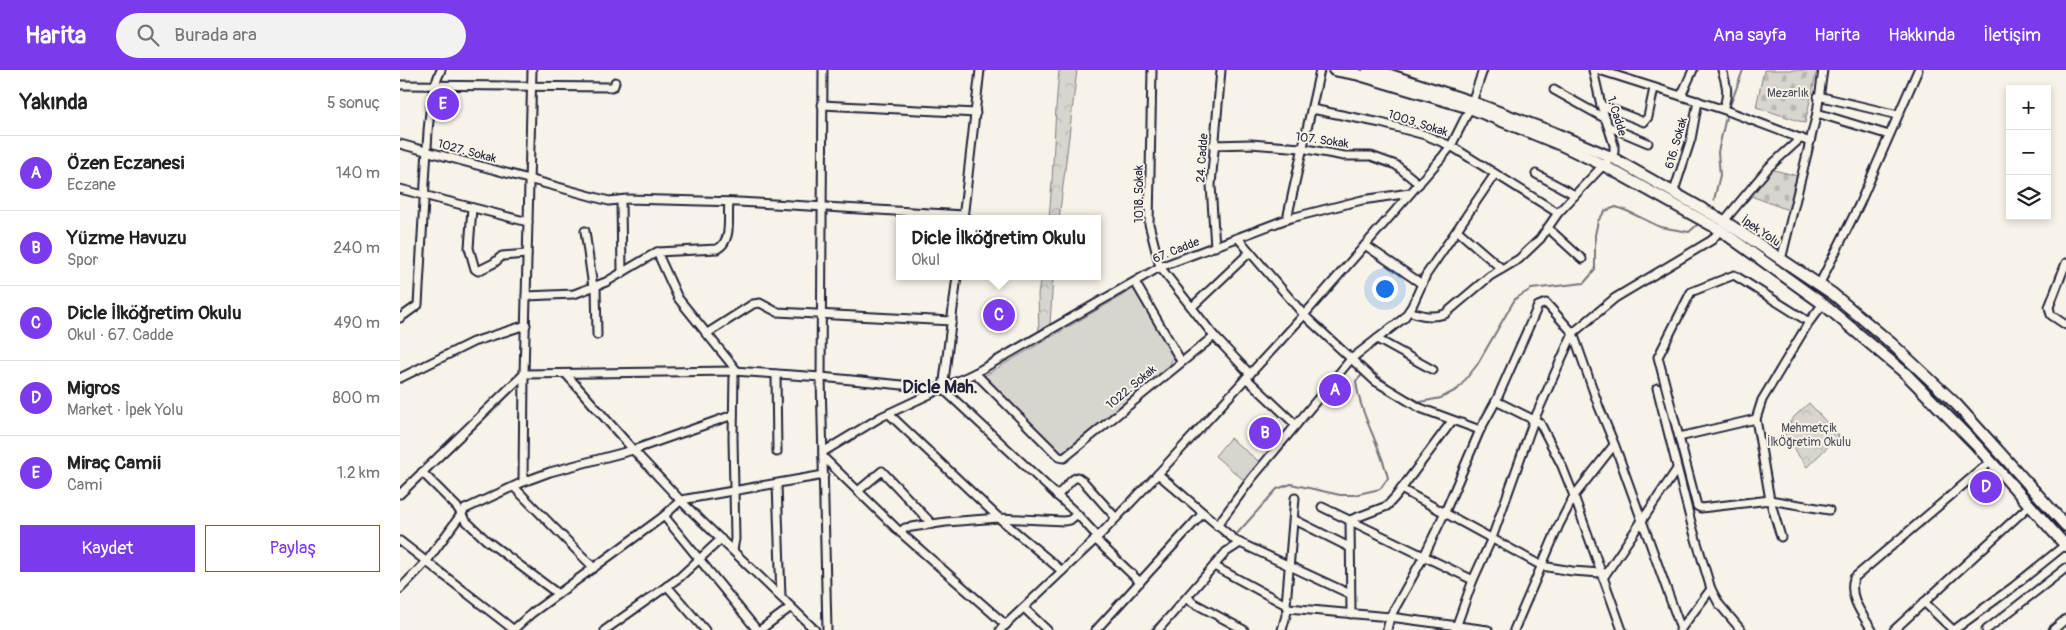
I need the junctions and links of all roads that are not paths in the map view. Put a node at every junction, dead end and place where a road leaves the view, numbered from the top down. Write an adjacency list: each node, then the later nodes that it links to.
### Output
1 (441, 70): 19 (street)
2 (532, 70): 21 (street)
3 (822, 70): 27 (street)
4 (980, 70): 33 (street)
5 (1152, 70): 78 (street, 1018. Sokak)
6 (1220, 70): 42 (street, 24. Cadde)
7 (1320, 70): 30 (street)
8 (1334, 70): 28 (highway)
9 (1368, 70): 17 (highway)
10 (1483, 70): 28 (street)
11 (1593, 70): 29 (street, 1. Cadde)
12 (1599, 70): 22 (street)
13 (1693, 70): 24 (street)
14 (1722, 70): 31 (street)
15 (1823, 70): 25 (street)
16 (1918, 70): 34 (street)
17 (1396, 73): 28 (highway)
18 (616, 82): 21 (street)
19 (436, 84): 20 (street); 21 (street); 45 (street)
20 (400, 85)
21 (532, 86): 49 (street)
22 (1654, 88): 24 (street); 29 (street)
23 (1554, 90): 35 (street)
24 (1681, 96): 26 (street)
25 (1818, 96): 32 (street); 34 (street)
26 (1698, 101): 31 (street); 52 (street, 616. Sokak)
27 (822, 105): 33 (street); 59 (street)
28 (1471, 105): 43 (street); 46 (highway)
29 (1601, 105): 35 (street, 1. Cadde)
30 (1312, 109): 43 (street, 1003. Sokak); 44 (street)
31 (1724, 110): 38 (street)
32 (1817, 113): 37 (street); 39 (street)
33 (976, 114): 62 (street)
34 (1898, 115): 37 (street)
35 (1606, 118): 36 (street, 1. Cadde)
36 (1610, 127): 40 (street); 46 (street, 1. Cadde)
37 (1889, 135): 84 (street)
38 (1801, 138): 39 (street); 65 (street)
39 (1810, 142): 76 (street)
40 (1648, 143)
41 (400, 144): 45 (street, 1027. Sokak)
42 (1214, 145): 44 (street, 107. Sokak); 71 (street, 24. Cadde)
43 (1451, 146): 47 (street, 1003. Sokak); 50 (street)
44 (1301, 148): 50 (street, 107. Sokak); 63 (street)
45 (426, 152): 49 (street, 1027. Sokak); 55 (street)
46 (1607, 161): 52 (highway, İpek Yolu); 54 (street); 65 (highway)
47 (1495, 174): 60 (street, 1003. Sokak); 68 (street)
48 (1536, 174): 54 (street)
49 (529, 179): 56 (street, 1027. Sokak); 64 (street)
50 (1419, 184): 53 (street)
51 (400, 189): 55 (street)
52 (1674, 191): 65 (highway, İpek Yolu)
53 (1410, 193): 63 (street, 67. Cadde); 70 (street)
54 (1575, 195): 60 (street)
55 (424, 196): 58 (street); 92 (street)
56 (621, 200): 57 (street, 1027. Sokak); 80 (street)
57 (729, 202): 59 (street, 1027. Sokak); 72 (street)
58 (472, 208): 64 (street); 74 (street)
59 (823, 208): 61 (street, 1027. Sokak); 90 (street)
60 (1558, 213): 66 (street)
61 (932, 215)
62 (963, 215)
63 (1287, 219): 69 (street, 67. Cadde)
64 (528, 222): 74 (street)
65 (1722, 226): 76 (highway, İpek Yolu); 87 (highway); 97 (street)
66 (1548, 228): 75 (street); 79 (street)
67 (586, 231): 85 (street)
68 (1458, 231): 79 (street); 83 (street)
69 (1238, 238): 71 (street, 67. Cadde); 73 (street)
70 (1365, 245): 83 (street); 91 (street)
71 (1215, 247): 78 (street, 67. Cadde)
72 (657, 252): 80 (street); 98 (street)
73 (1250, 252): 88 (street); 91 (street)
74 (527, 254): 86 (street)
75 (1582, 260)
76 (1781, 260): 84 (highway, İpek Yolu)
77 (2066, 264): 96 (street)
78 (1160, 267): 82 (street, 67. Cadde); 88 (street, 1018. Sokak)
79 (1502, 268): 89 (street)
80 (622, 273): 85 (street)
81 (957, 280): 93 (street)
82 (1135, 282): 105 (street); 109 (street, 67. Cadde)
83 (1422, 284): 89 (street)
84 (1819, 285): 102 (highway, İpek Yolu)
85 (595, 286): 86 (street); 99 (street)
86 (526, 296): 95 (street)
87 (1823, 304): 94 (street); 103 (highway)
88 (1192, 307): 100 (street, 1018. Sokak)
89 (1409, 311): 101 (street)
90 (822, 315): 93 (street); 98 (street); 115 (street)
91 (1304, 315): 104 (street); 114 (street)
92 (400, 318)
93 (952, 321): 118 (street)
94 (1809, 322): 122 (street); 127 (street)
95 (526, 325): 110 (street); 116 (street)
96 (2066, 325)
97 (1573, 333): 119 (street); 123 (street); 128 (street)
98 (706, 334): 108 (street)
99 (597, 335)
100 (1214, 336): 105 (street, 1022. Sokak); 114 (street, 1018. Sokak)
101 (1377, 339): 104 (street); 107 (street)
102 (1892, 343): 103 (highway); 106 (highway, İpek Yolu)
103 (1882, 354): 113 (highway)
104 (1351, 359): 124 (street); 125 (street)
105 (1181, 361): 109 (street, 1022. Sokak)
106 (1915, 365): 113 (highway); 164 (highway, İpek Yolu)
107 (1432, 370)
108 (736, 371): 111 (street); 112 (street); 121 (street)
109 (976, 372): 118 (street, 67. Cadde)
110 (524, 374): 111 (street); 134 (street); 137 (street)
111 (566, 374): 129 (street)
112 (776, 374): 115 (street); 130 (street)
113 (1906, 374): 132 (highway)
114 (1248, 376): 125 (street, 1018. Sokak); 135 (street)
115 (821, 377): 118 (street); 131 (street)
116 (400, 378)
117 (1656, 388): 133 (street)
118 (943, 389): 120 (street, 67. Cadde); 144 (street)
119 (1496, 401): 123 (street); 126 (street)
120 (889, 414): 131 (street, 67. Cadde); 157 (street)
121 (733, 415): 129 (street); 141 (street)
122 (1756, 419): 127 (street); 148 (street)
123 (1534, 420): 145 (street); 168 (street)
124 (1452, 421): 126 (street); 140 (street)
125 (1296, 425): 163 (street)
126 (1480, 430): 152 (street)
127 (1679, 437): 148 (street)
128 (1614, 445): 145 (street); 161 (street)
129 (633, 450): 137 (street); 147 (street)
130 (778, 452)
131 (823, 454): 136 (street); 142 (street)
132 (1990, 462): 149 (highway); 220 (street)
133 (1676, 469): 161 (street); 189 (street)
134 (422, 472): 143 (street); 153 (street)
135 (1158, 474): 154 (street); 158 (street)
136 (824, 475): 138 (street); 209 (street)
137 (523, 482): 139 (street)
138 (777, 484): 141 (street); 192 (street)
139 (514, 487): 153 (street); 181 (street)
140 (1401, 489): 152 (street); 160 (street)
141 (734, 491): 147 (street); 174 (street)
142 (858, 491): 162 (street); 165 (street)
143 (400, 494)
144 (1057, 496): 155 (street); 158 (street)
145 (1574, 496): 180 (street); 184 (street)
146 (1296, 498): 159 (street)
147 (681, 500): 156 (street); 169 (street)
148 (1770, 500): 151 (street); 166 (street)
149 (2029, 506): 172 (highway); 194 (street)
150 (1322, 507): 160 (street)
151 (1829, 510)
152 (1445, 512): 168 (street); 175 (street)
153 (461, 513): 177 (street); 190 (street)
154 (1203, 513): 163 (street); 186 (street)
155 (1077, 514): 157 (street); 167 (street)
156 (664, 516): 176 (street); 181 (street)
157 (999, 518): 162 (street); 183 (street)
158 (1116, 518): 167 (street)
159 (1295, 520): 173 (street); 179 (street)
160 (1350, 520): 173 (street); 175 (street)
161 (1642, 520): 184 (street); 203 (street)
162 (932, 524): 165 (street)
163 (1217, 526): 171 (street)
164 (2066, 526)
165 (900, 532): 201 (street)
166 (1781, 537)
167 (1097, 538): 183 (street); 186 (street)
168 (1492, 538): 180 (street); 185 (street)
169 (722, 539): 174 (street); 176 (street)
170 (400, 540): 177 (street)
171 (1238, 542): 178 (street); 179 (street)
172 (2065, 545): 222 (street)
173 (1349, 547): 191 (street)
174 (733, 550): 192 (street)
175 (1424, 556): 185 (street); 199 (street)
176 (699, 560): 187 (street); 207 (street)
177 (427, 561): 188 (street); 204 (street)
178 (1214, 566): 193 (street); 196 (street)
179 (1291, 566): 191 (street); 196 (street)
180 (1542, 566): 184 (street); 217 (street)
181 (594, 568): 190 (street)
182 (2066, 568): 223 (street)
183 (1062, 571): 197 (street)
184 (1602, 576): 218 (street)
185 (1473, 580): 202 (street)
186 (1140, 582): 211 (street)
187 (667, 586): 205 (street); 206 (street)
188 (400, 589)
189 (1712, 589): 203 (street); 219 (street)
190 (558, 594): 204 (street)
191 (1350, 594): 198 (street)
192 (781, 597): 195 (street)
193 (1188, 597): 212 (street); 213 (street)
194 (1924, 602): 221 (street); 222 (street)
195 (791, 607): 207 (street); 208 (street)
196 (1287, 607): 198 (street); 214 (street)
197 (1024, 608): 201 (street); 210 (street)
198 (1351, 614): 199 (street)
199 (1390, 617): 202 (street); 215 (street)
200 (2066, 620): 224 (street)
201 (1003, 628)
202 (1455, 628): 216 (street)
203 (1681, 629)
204 (513, 630)
205 (605, 630)
206 (705, 630)
207 (759, 630)
208 (815, 630)
209 (827, 630)
210 (1046, 630)
211 (1096, 630)
212 (1158, 630)
213 (1244, 630)
214 (1282, 630)
215 (1387, 630)
216 (1488, 630)
217 (1514, 630)
218 (1622, 630)
219 (1741, 630)
220 (1872, 630)
221 (1894, 630)
222 (1954, 630)
223 (1986, 630)
224 (2053, 630)

